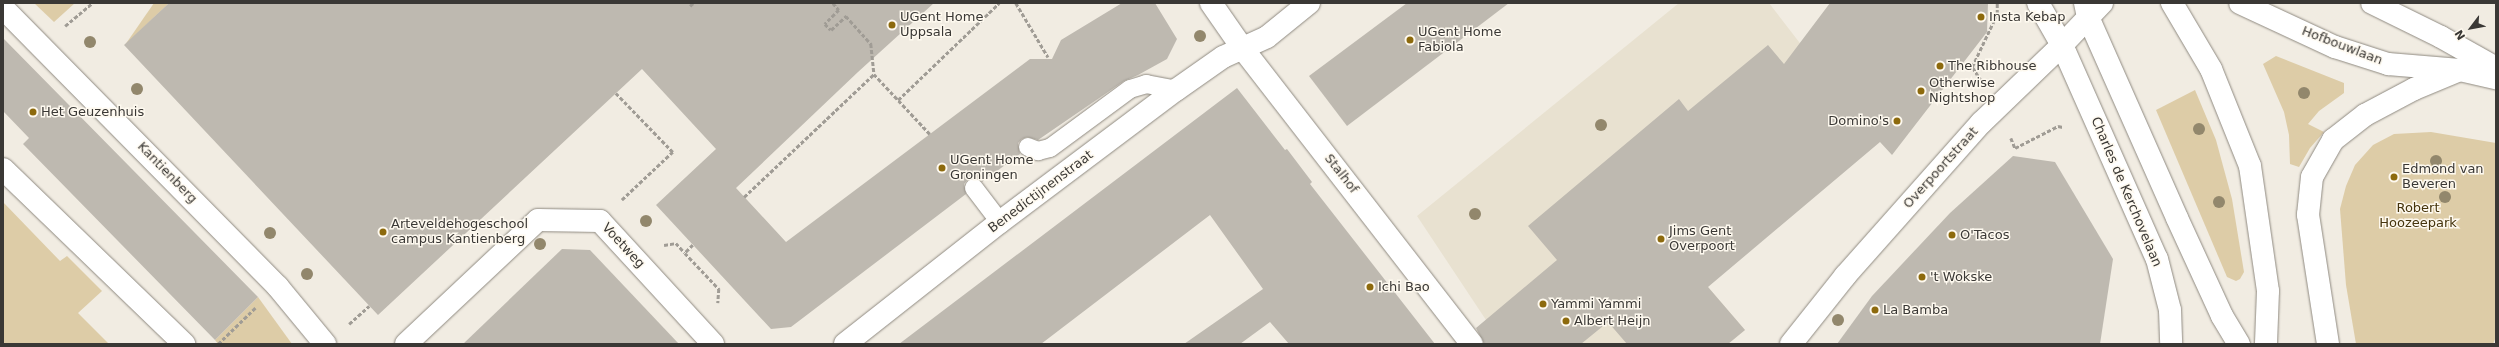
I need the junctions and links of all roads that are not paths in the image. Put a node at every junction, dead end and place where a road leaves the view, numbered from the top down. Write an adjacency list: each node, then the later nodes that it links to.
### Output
1 (1211, 3): 10 (street, Stalhof)
2 (1309, 3): 10 (street, Benedictijnenstraat)
3 (2038, 3): 9 (street, Charles de Kerchovelaan)
4 (2172, 3): 28 (street)
5 (2240, 3): 12 (street, Hofbouwlaan)
6 (2372, 3): 11 (street)
7 (2092, 8): 9 (street, Overpoortstraat); 27 (street)
8 (7, 12): 20 (street, Kantienberg)
9 (2062, 45): 25 (street, Overpoortstraat); 26 (street, Charles de Kerchovelaan)
10 (1244, 49): 14 (street, Benedictijnenstraat); 24 (street, Stalhof)
11 (2496, 68)
12 (2460, 70): 13 (street, Hofbouwlaan); 29 (street)
13 (2496, 78)
14 (1176, 90): 15 (lane); 18 (street, Benedictijnenstraat)
15 (1028, 147)
16 (3, 169): 19 (street)
17 (974, 188): 18 (lane)
18 (1000, 222): 23 (street, Benedictijnenstraat)
19 (184, 344)
20 (325, 344)
21 (406, 344): 22 (street, Voetweg)
22 (713, 344)
23 (845, 344)
24 (1472, 344)
25 (1791, 344)
26 (2171, 344)
27 (2239, 344)
28 (2266, 344)
29 (2328, 344)

